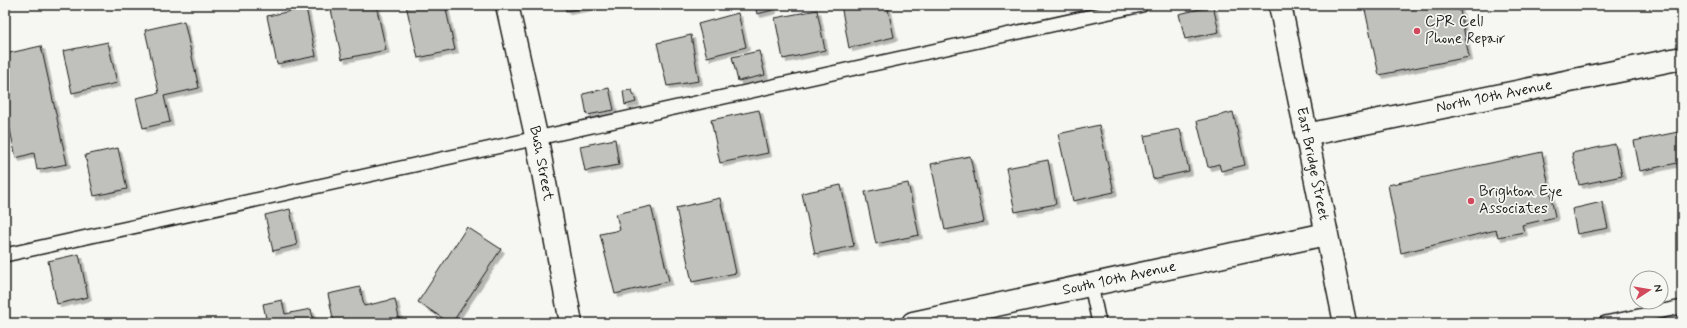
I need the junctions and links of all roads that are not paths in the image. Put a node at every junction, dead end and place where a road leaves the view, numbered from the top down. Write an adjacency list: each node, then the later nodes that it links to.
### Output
1 (507, 5): 6 (street, Bush Street)
2 (1142, 5): 6 (lane)
3 (1280, 5): 5 (street, East Bridge Street)
4 (1682, 58): 5 (street, North 10th Avenue)
5 (1306, 135): 7 (street, East Bridge Street)
6 (537, 140): 8 (lane); 11 (street, Bush Street)
7 (1326, 234): 9 (street, South 10th Avenue); 14 (street, East Bridge Street)
8 (5, 255)
9 (1091, 285): 12 (street, South 10th Avenue); 13 (lane)
10 (1682, 307): 15 (lane)
11 (571, 323)
12 (913, 323)
13 (1099, 323)
14 (1345, 323)
15 (1606, 323)

